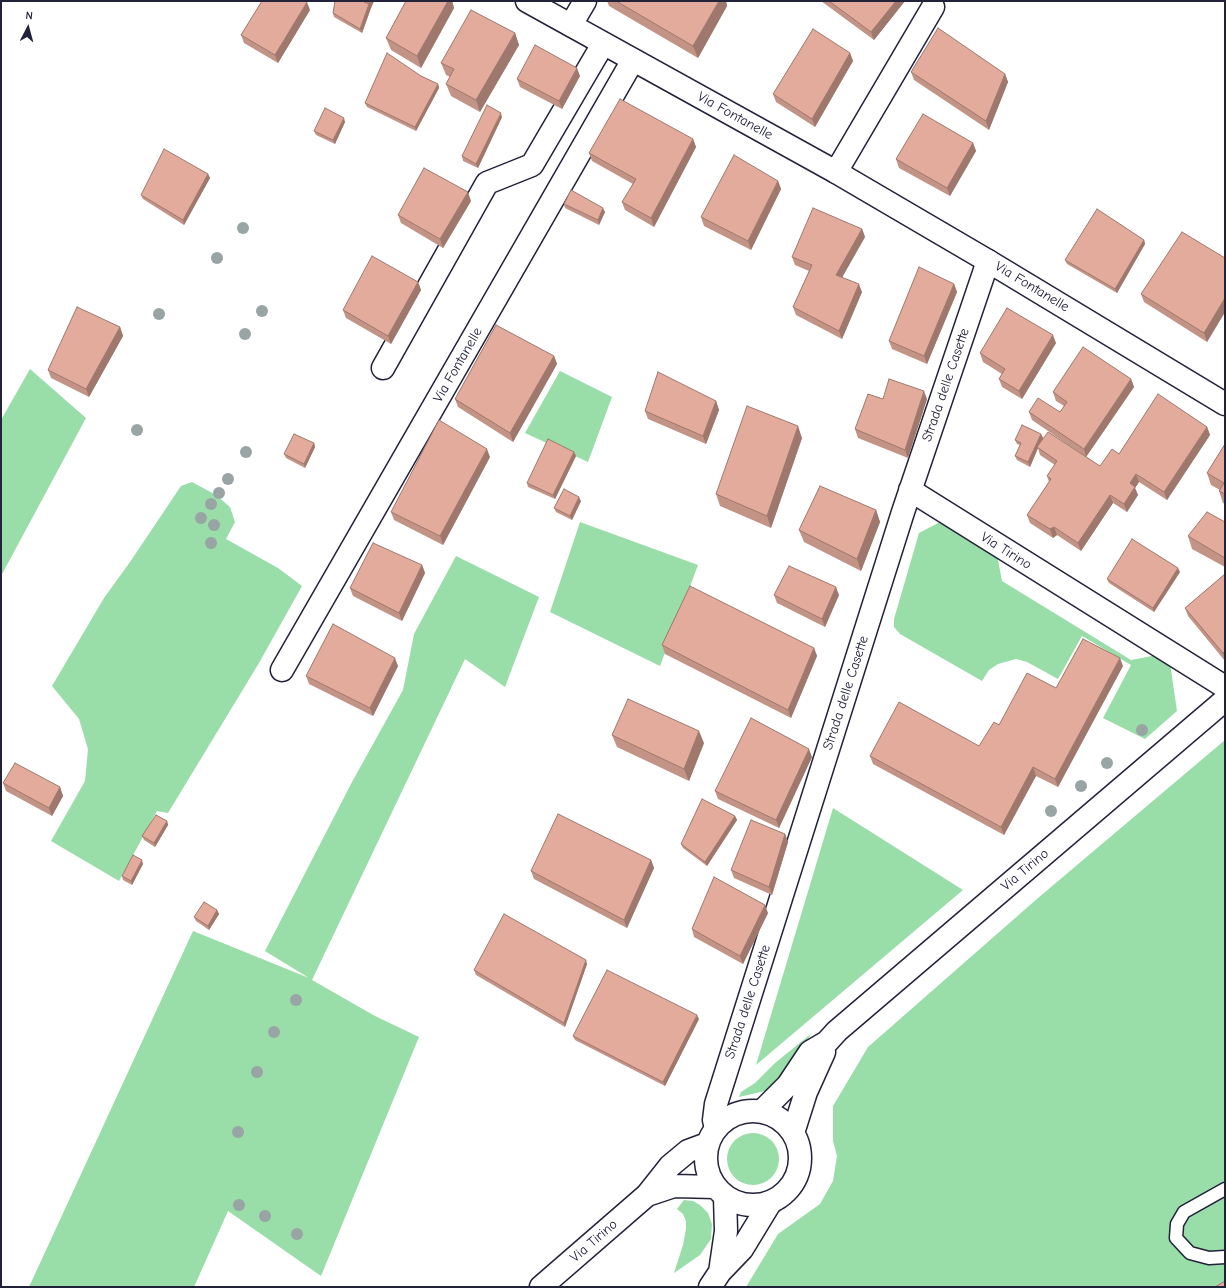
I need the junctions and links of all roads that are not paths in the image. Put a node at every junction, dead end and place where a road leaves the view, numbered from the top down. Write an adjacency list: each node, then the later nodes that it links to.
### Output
1 (527, 1): 4 (street, Via Fontanelle)
2 (585, 1): 4 (street)
3 (933, 7): 7 (street)
4 (571, 25): 5 (street, Via Fontanelle)
5 (603, 44): 6 (street, Via Fontanelle); 9 (street)
6 (633, 60): 7 (street, Via Fontanelle); 12 (street, Via Fontanelle)
7 (836, 172): 8 (street, Via Fontanelle)
8 (988, 261): 10 (street, Via Fontanelle); 11 (street, Strada delle Casette)
9 (383, 368)
10 (1225, 404)
11 (910, 490): 13 (street, Via Tirino); 18 (street, Strada delle Casette)
12 (282, 670)
13 (1225, 687)
14 (1225, 700): 15 (street, Via Tirino)
15 (827, 1042): 16 (street, Via Tirino); 17 (street, Via Tirino)
16 (762, 1111): 17 (street); 18 (street)
17 (793, 1133): 22 (street)
18 (711, 1136): 20 (street); 21 (street, Via Tirino)
19 (1225, 1189): 23 (lane)
20 (720, 1192): 21 (street, Via Tirino); 22 (street); 24 (street)
21 (647, 1195): 25 (street, Via Tirino)
22 (770, 1203): 24 (street)
23 (1225, 1257)
24 (715, 1279)
25 (541, 1287)

